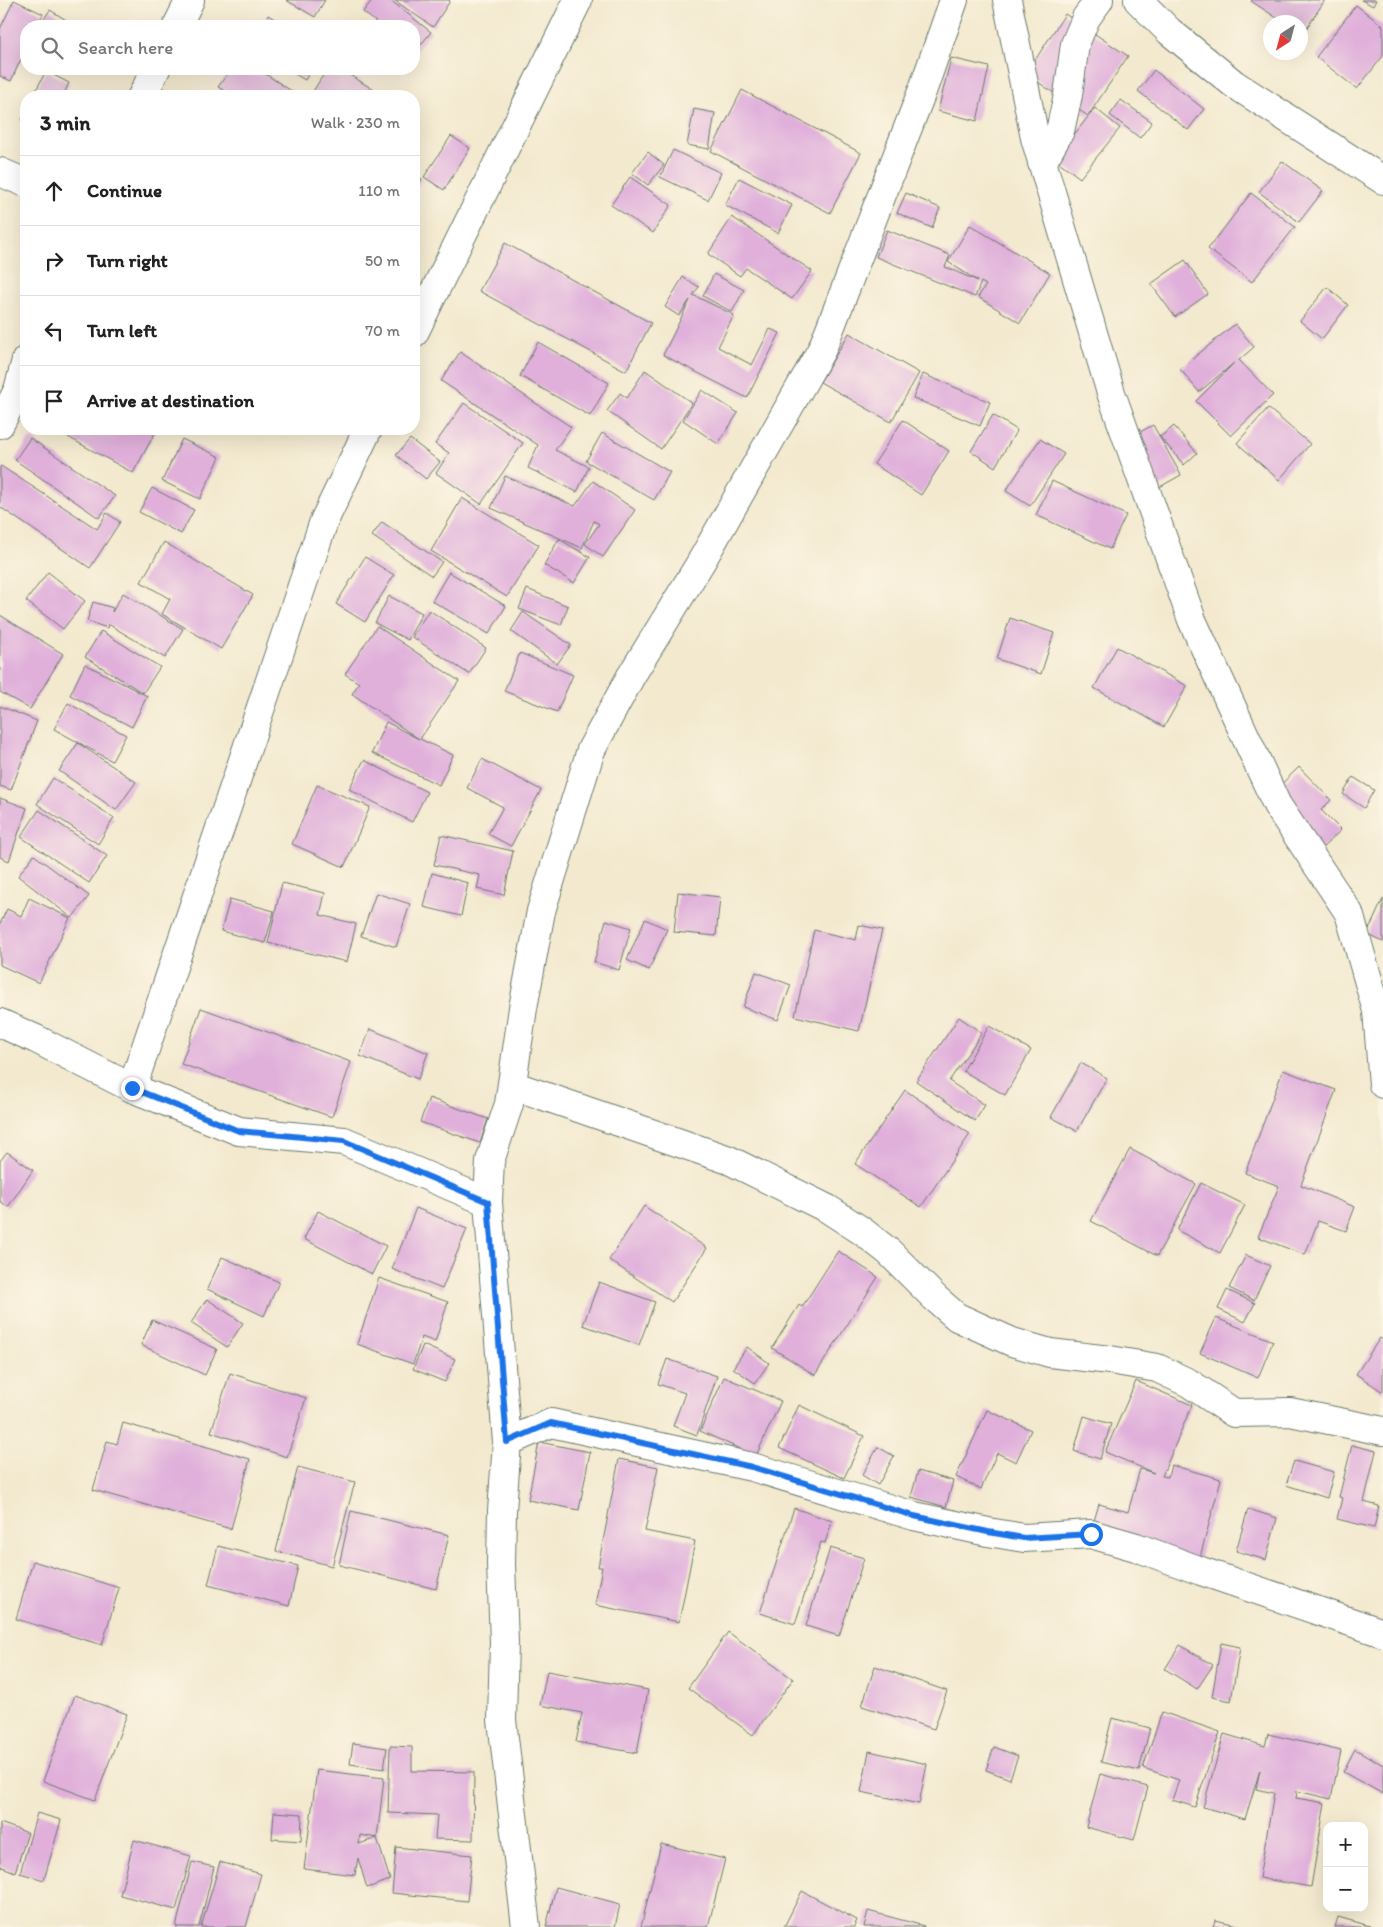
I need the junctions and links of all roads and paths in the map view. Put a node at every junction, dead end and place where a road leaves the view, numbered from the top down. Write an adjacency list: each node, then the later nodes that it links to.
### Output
1 (190, 0): 7 (street)
2 (578, 0): 14 (street)
3 (954, 0): 20 (street)
4 (1007, 0): 10 (street)
5 (1100, 0): 10 (street)
6 (1138, 0): 12 (street)
7 (180, 20)
8 (153, 75): 9 (street)
9 (145, 90)
10 (1042, 163): 19 (street)
11 (0, 172): 13 (street)
12 (1383, 179)
13 (20, 180)
14 (420, 321)
15 (20, 382): 16 (street)
16 (0, 424)
17 (365, 435): 21 (street)
18 (0, 1023): 21 (street)
19 (1383, 1084)
20 (512, 1086): 22 (street); 23 (street)
21 (132, 1088): 22 (street)
22 (488, 1202): 24 (street)
23 (1383, 1430)
24 (507, 1442): 25 (street); 26 (street)
25 (1383, 1633)
26 (526, 1927)

